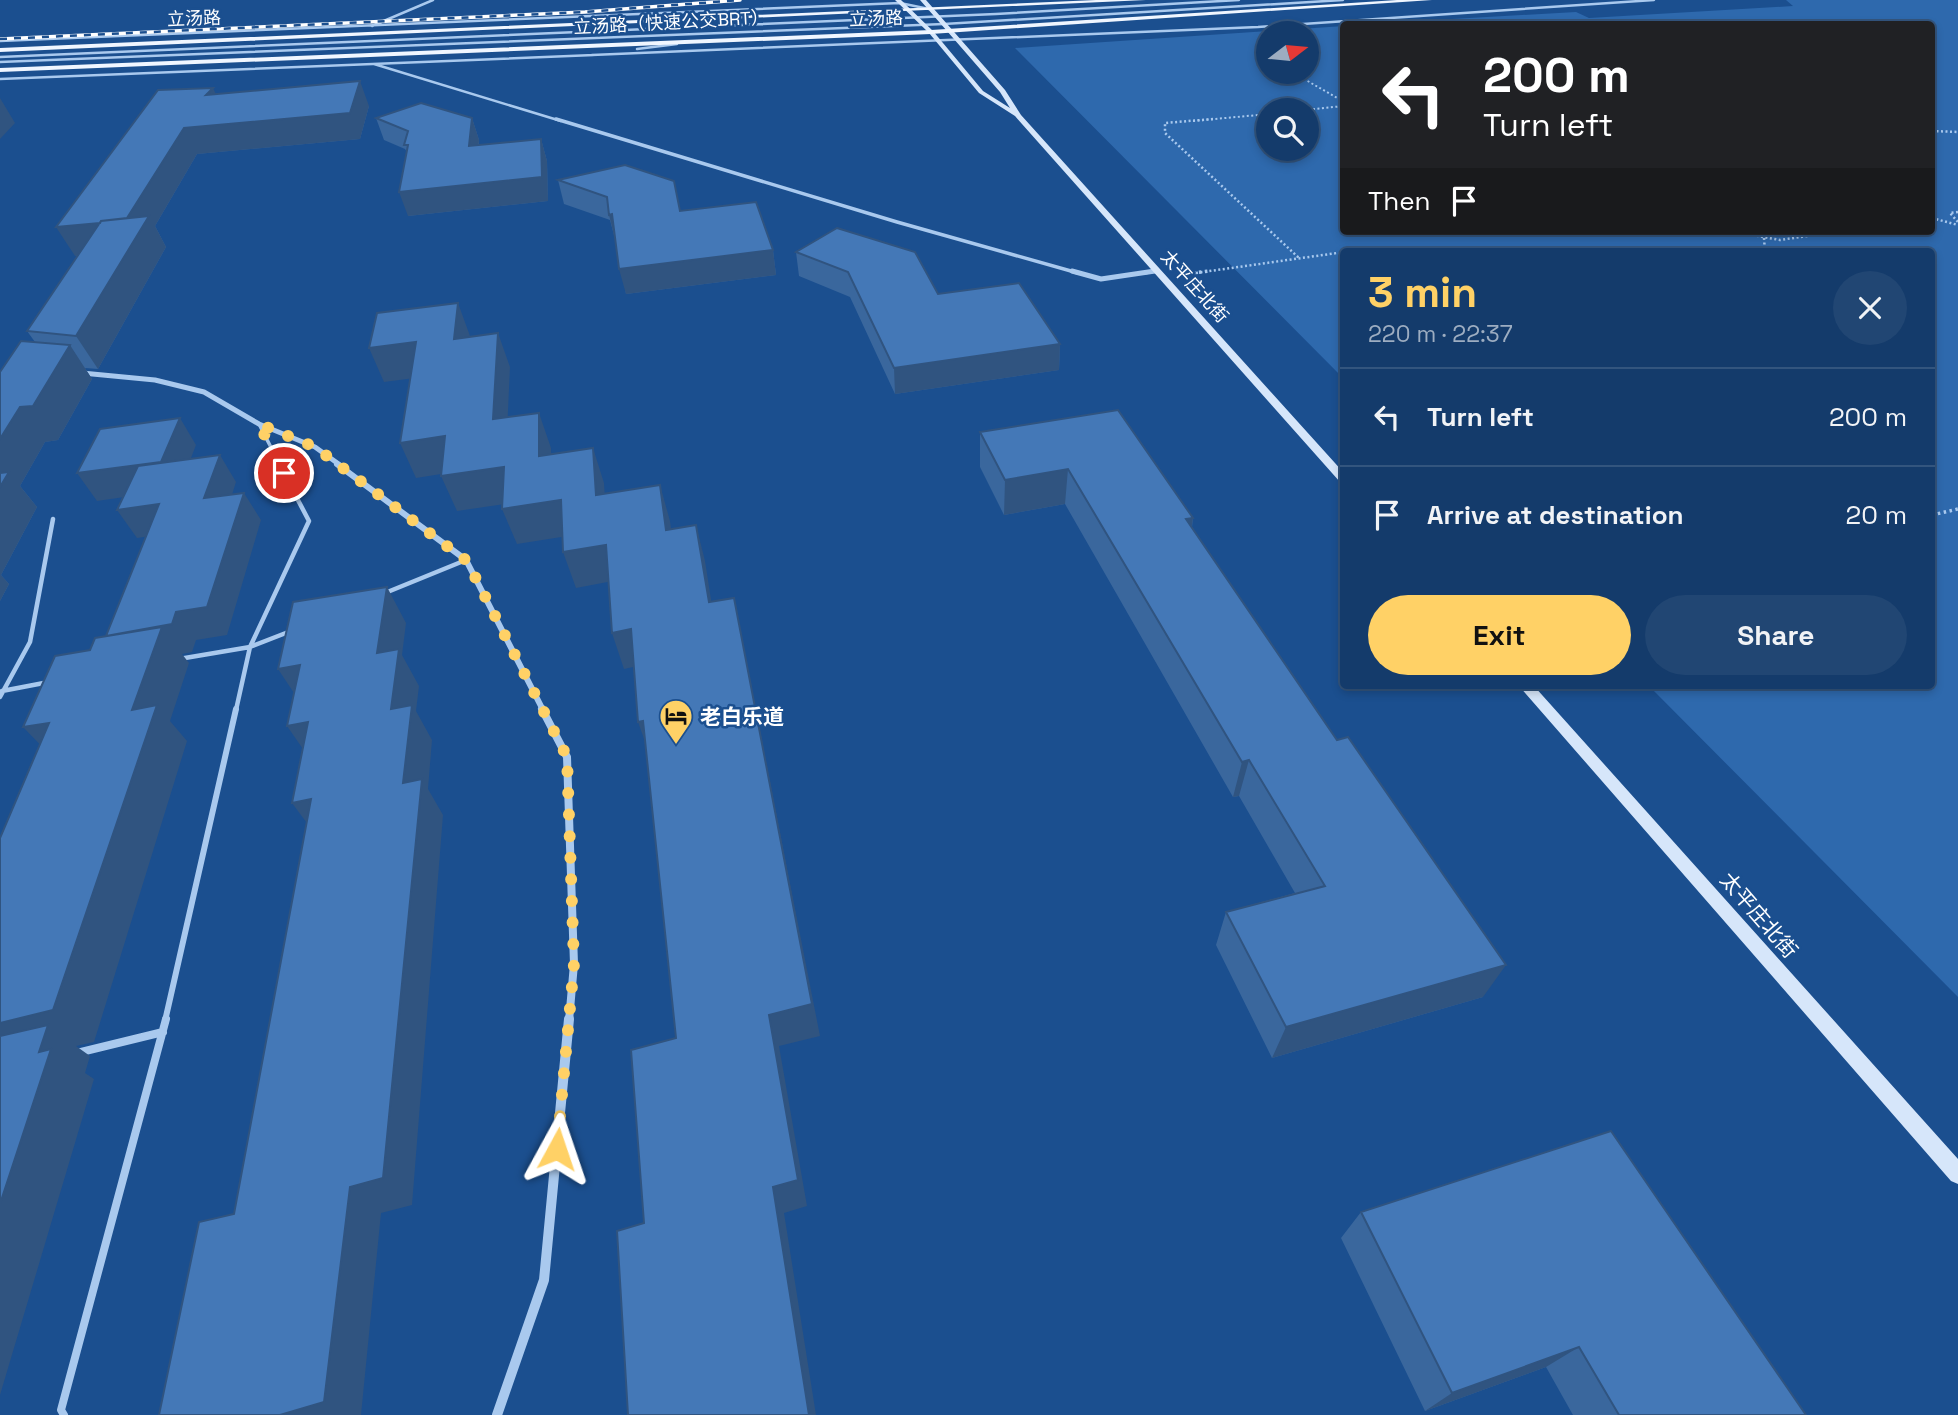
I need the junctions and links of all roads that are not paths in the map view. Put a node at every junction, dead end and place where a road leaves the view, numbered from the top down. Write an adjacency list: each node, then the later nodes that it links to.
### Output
1 (433, 0): 16 (street)
2 (909, 0): 9 (street)
3 (923, 0): 11 (street, 太平庄北街)
4 (1143, 0): 11 (main road, 立汤路)
5 (1239, 0): 11 (lane)
6 (1343, 0): 15 (lane, 立汤路（快速公交BRT）)
7 (1429, 0): 17 (main road, 立汤路)
8 (1654, 0): 13 (street)
9 (900, 1): 10 (street, 太平庄北街); 11 (street, 立汤路); 16 (street, 立汤路)
10 (913, 14): 11 (main road, 立汤路); 14 (street, 太平庄北街); 19 (main road, 立汤路); 26 (lane, 立汤路（快速公交BRT）)
11 (935, 14): 15 (street, 太平庄北街)
12 (1340, 21): 22 (street)
13 (1346, 21)
14 (924, 24): 15 (lane, 立汤路（快速公交BRT）); 18 (street, 太平庄北街); 27 (lane, 立汤路（快速公交BRT）)
15 (944, 24): 17 (street, 太平庄北街)
16 (370, 27): 19 (street); 20 (street, 立汤路)
17 (951, 31): 18 (main road, 立汤路); 22 (street, 太平庄北街)
18 (931, 32): 21 (main road, 立汤路); 23 (street, 太平庄北街)
19 (355, 36): 24 (main road, 立汤路)
20 (0, 41)
21 (701, 41): 25 (street, 立汤路); 29 (main road, 立汤路)
22 (959, 41): 23 (street); 31 (street, 太平庄北街)
23 (939, 42): 25 (street); 31 (street, 太平庄北街)
24 (0, 50)
25 (592, 55): 28 (street, 立汤路)
26 (0, 57)
27 (0, 62)
28 (374, 64): 30 (street, 立汤路); 32 (street)
29 (0, 70)
30 (0, 79)
31 (1018, 116): 32 (street, 太平庄北街)
32 (1158, 274): 35 (street, 太平庄北街)
33 (77, 373): 34 (street)
34 (259, 424): 37 (street); 40 (lane)
35 (1340, 476)
36 (54, 519): 44 (lane)
37 (467, 561): 38 (lane); 49 (street)
38 (377, 596)
39 (301, 627): 40 (lane)
40 (250, 647): 41 (lane); 45 (lane)
41 (172, 661)
42 (54, 681): 44 (lane)
43 (1529, 689): 47 (street, 太平庄北街)
44 (1, 694)
45 (163, 1032): 46 (lane); 48 (lane)
46 (68, 1055)
47 (1958, 1174)
48 (64, 1415)
49 (497, 1415)

